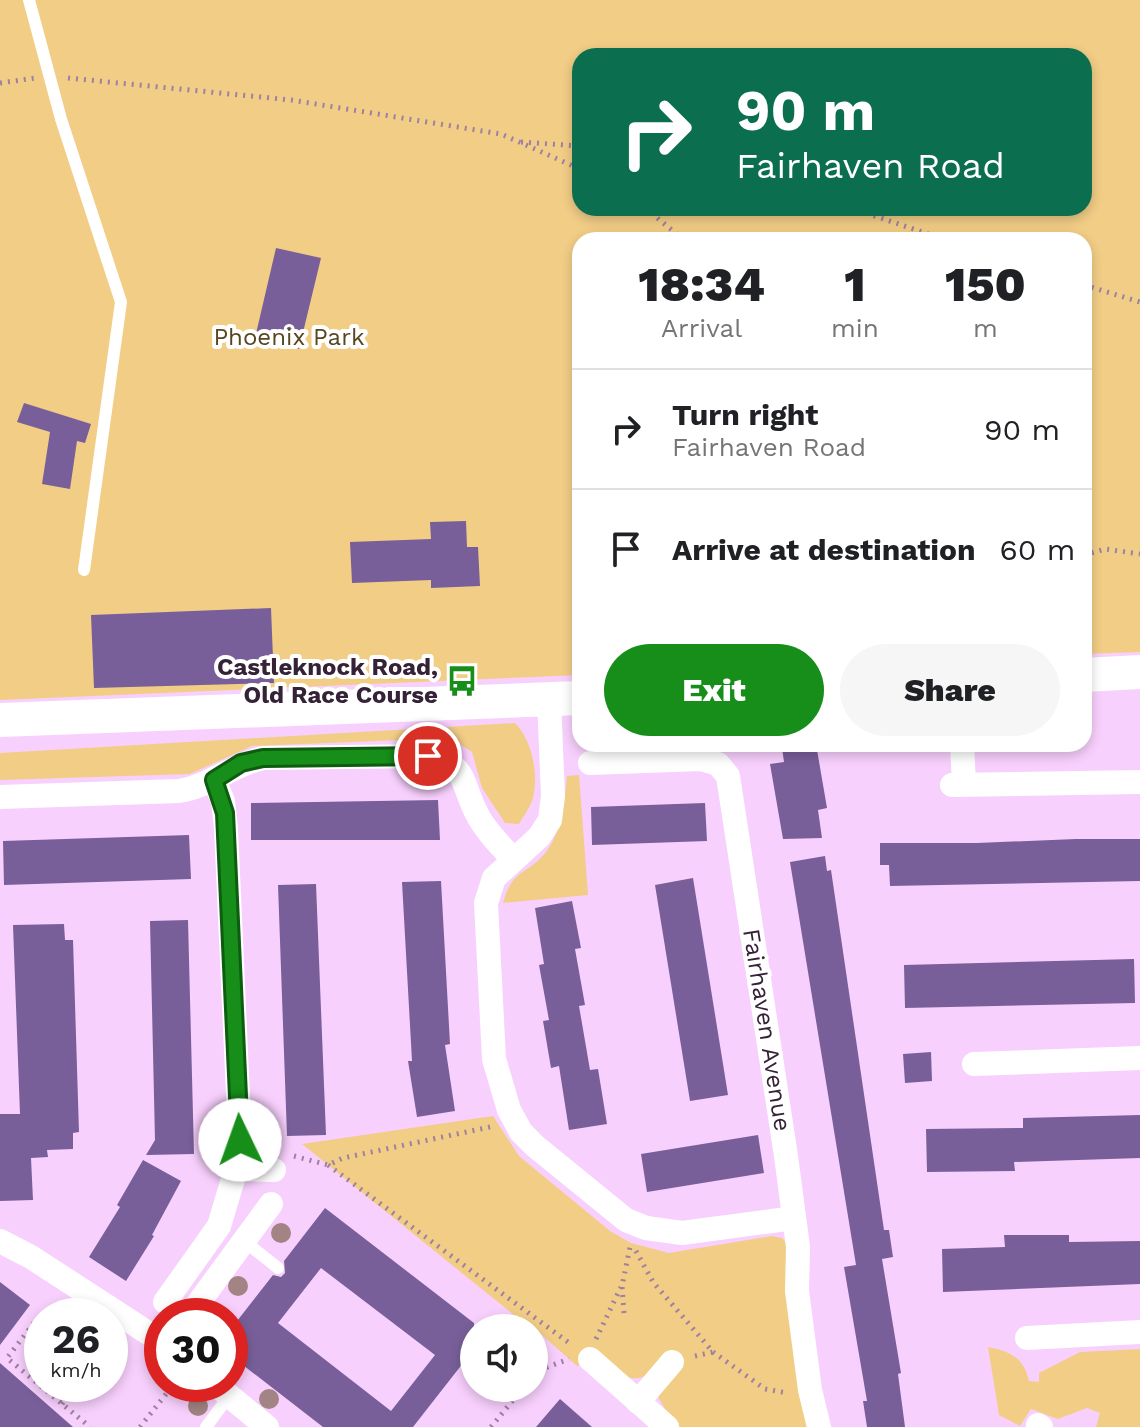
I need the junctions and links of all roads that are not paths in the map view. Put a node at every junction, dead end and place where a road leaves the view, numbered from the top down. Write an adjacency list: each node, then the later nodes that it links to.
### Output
1 (29, 0): 2 (lane)
2 (84, 570)
3 (1140, 672): 4 (main road)
4 (1092, 675)
5 (564, 699): 6 (main road); 12 (street)
6 (0, 720)
7 (961, 752): 10 (street)
8 (590, 763): 18 (street, Fairhaven Avenue)
9 (214, 780): 11 (street); 12 (street); 15 (street)
10 (1140, 782)
11 (0, 797)
12 (512, 858): 18 (street)
13 (1140, 1058): 14 (street)
14 (974, 1064)
15 (236, 1169): 16 (street); 22 (street)
16 (274, 1170)
17 (271, 1204): 20 (street)
18 (794, 1218): 35 (street, Fairhaven Avenue)
19 (0, 1241): 24 (street)
20 (244, 1241): 21 (lane); 23 (street)
21 (278, 1268)
22 (168, 1298)
23 (202, 1298)
24 (144, 1331)
25 (1140, 1332): 26 (street)
26 (1027, 1338)
27 (588, 1357): 31 (street)
28 (682, 1357): 31 (street)
29 (217, 1402): 32 (lane)
30 (237, 1402): 33 (street)
31 (638, 1402): 34 (street)
32 (206, 1427)
33 (267, 1427)
34 (667, 1427)
35 (819, 1427)

